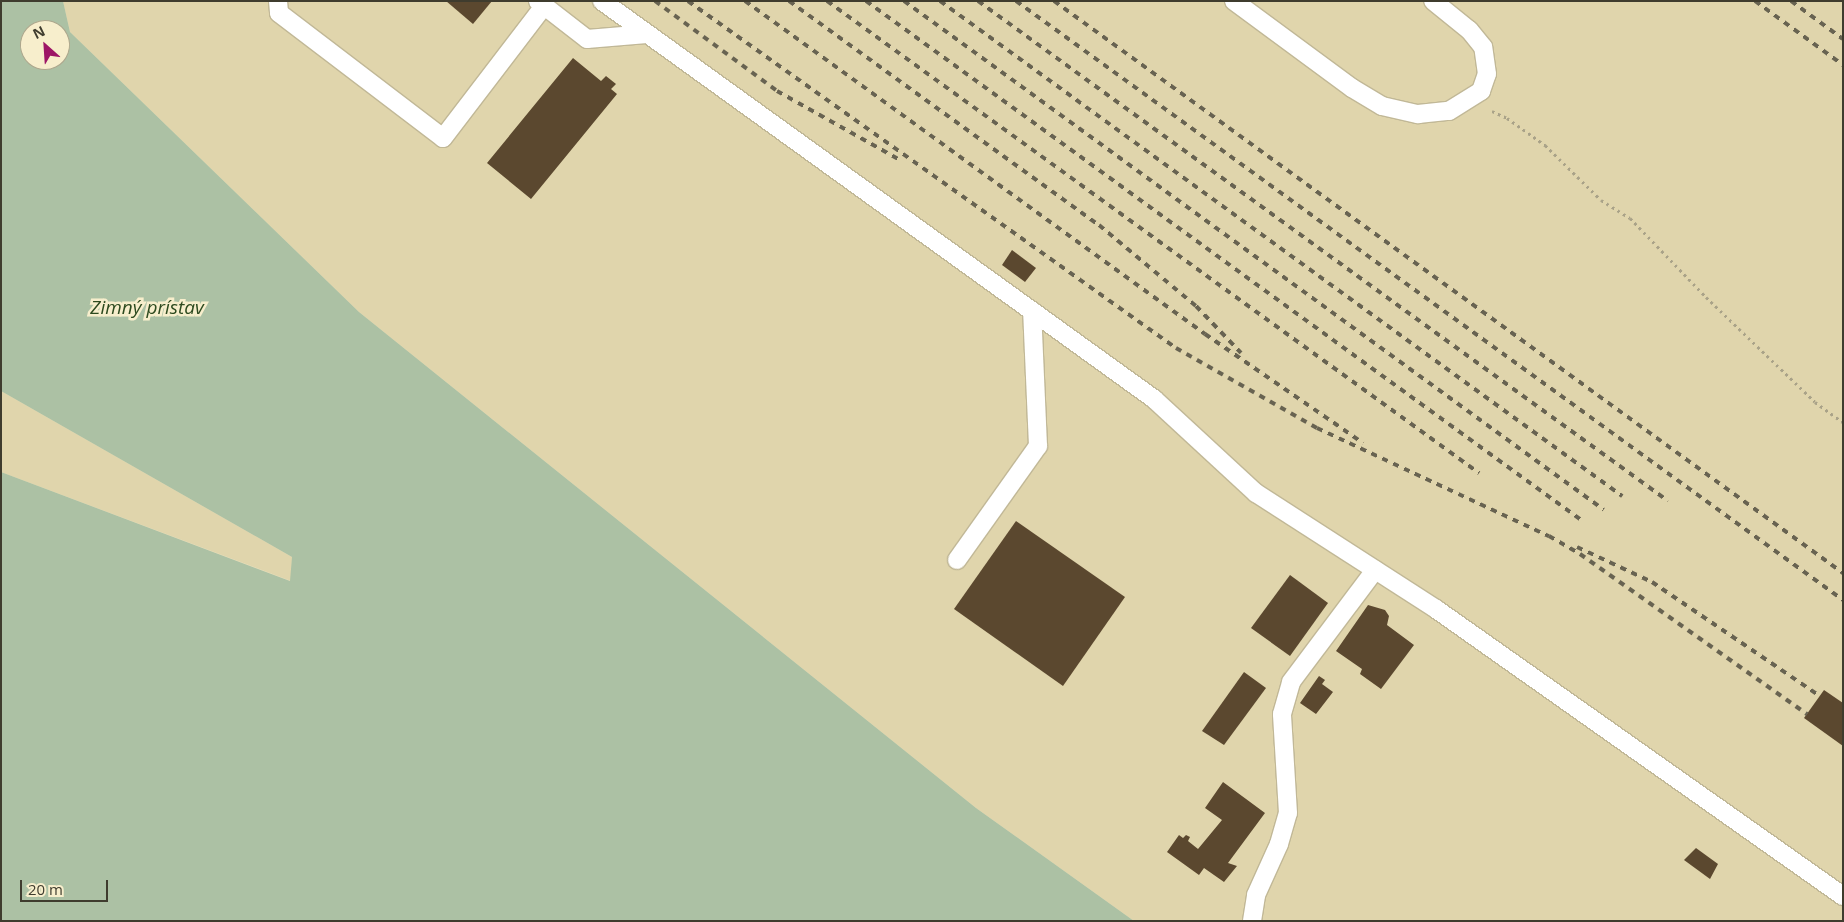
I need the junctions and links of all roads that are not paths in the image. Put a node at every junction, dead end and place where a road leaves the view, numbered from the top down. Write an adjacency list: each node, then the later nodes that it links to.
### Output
1 (278, 1): 5 (lane)
2 (602, 1): 6 (lane)
3 (1234, 1): 4 (lane)
4 (1433, 1)
5 (541, 4): 6 (lane)
6 (647, 34): 7 (lane)
7 (1032, 311): 8 (lane); 9 (lane)
8 (957, 560)
9 (1375, 570): 10 (lane); 11 (lane)
10 (1843, 896)
11 (1252, 921)

